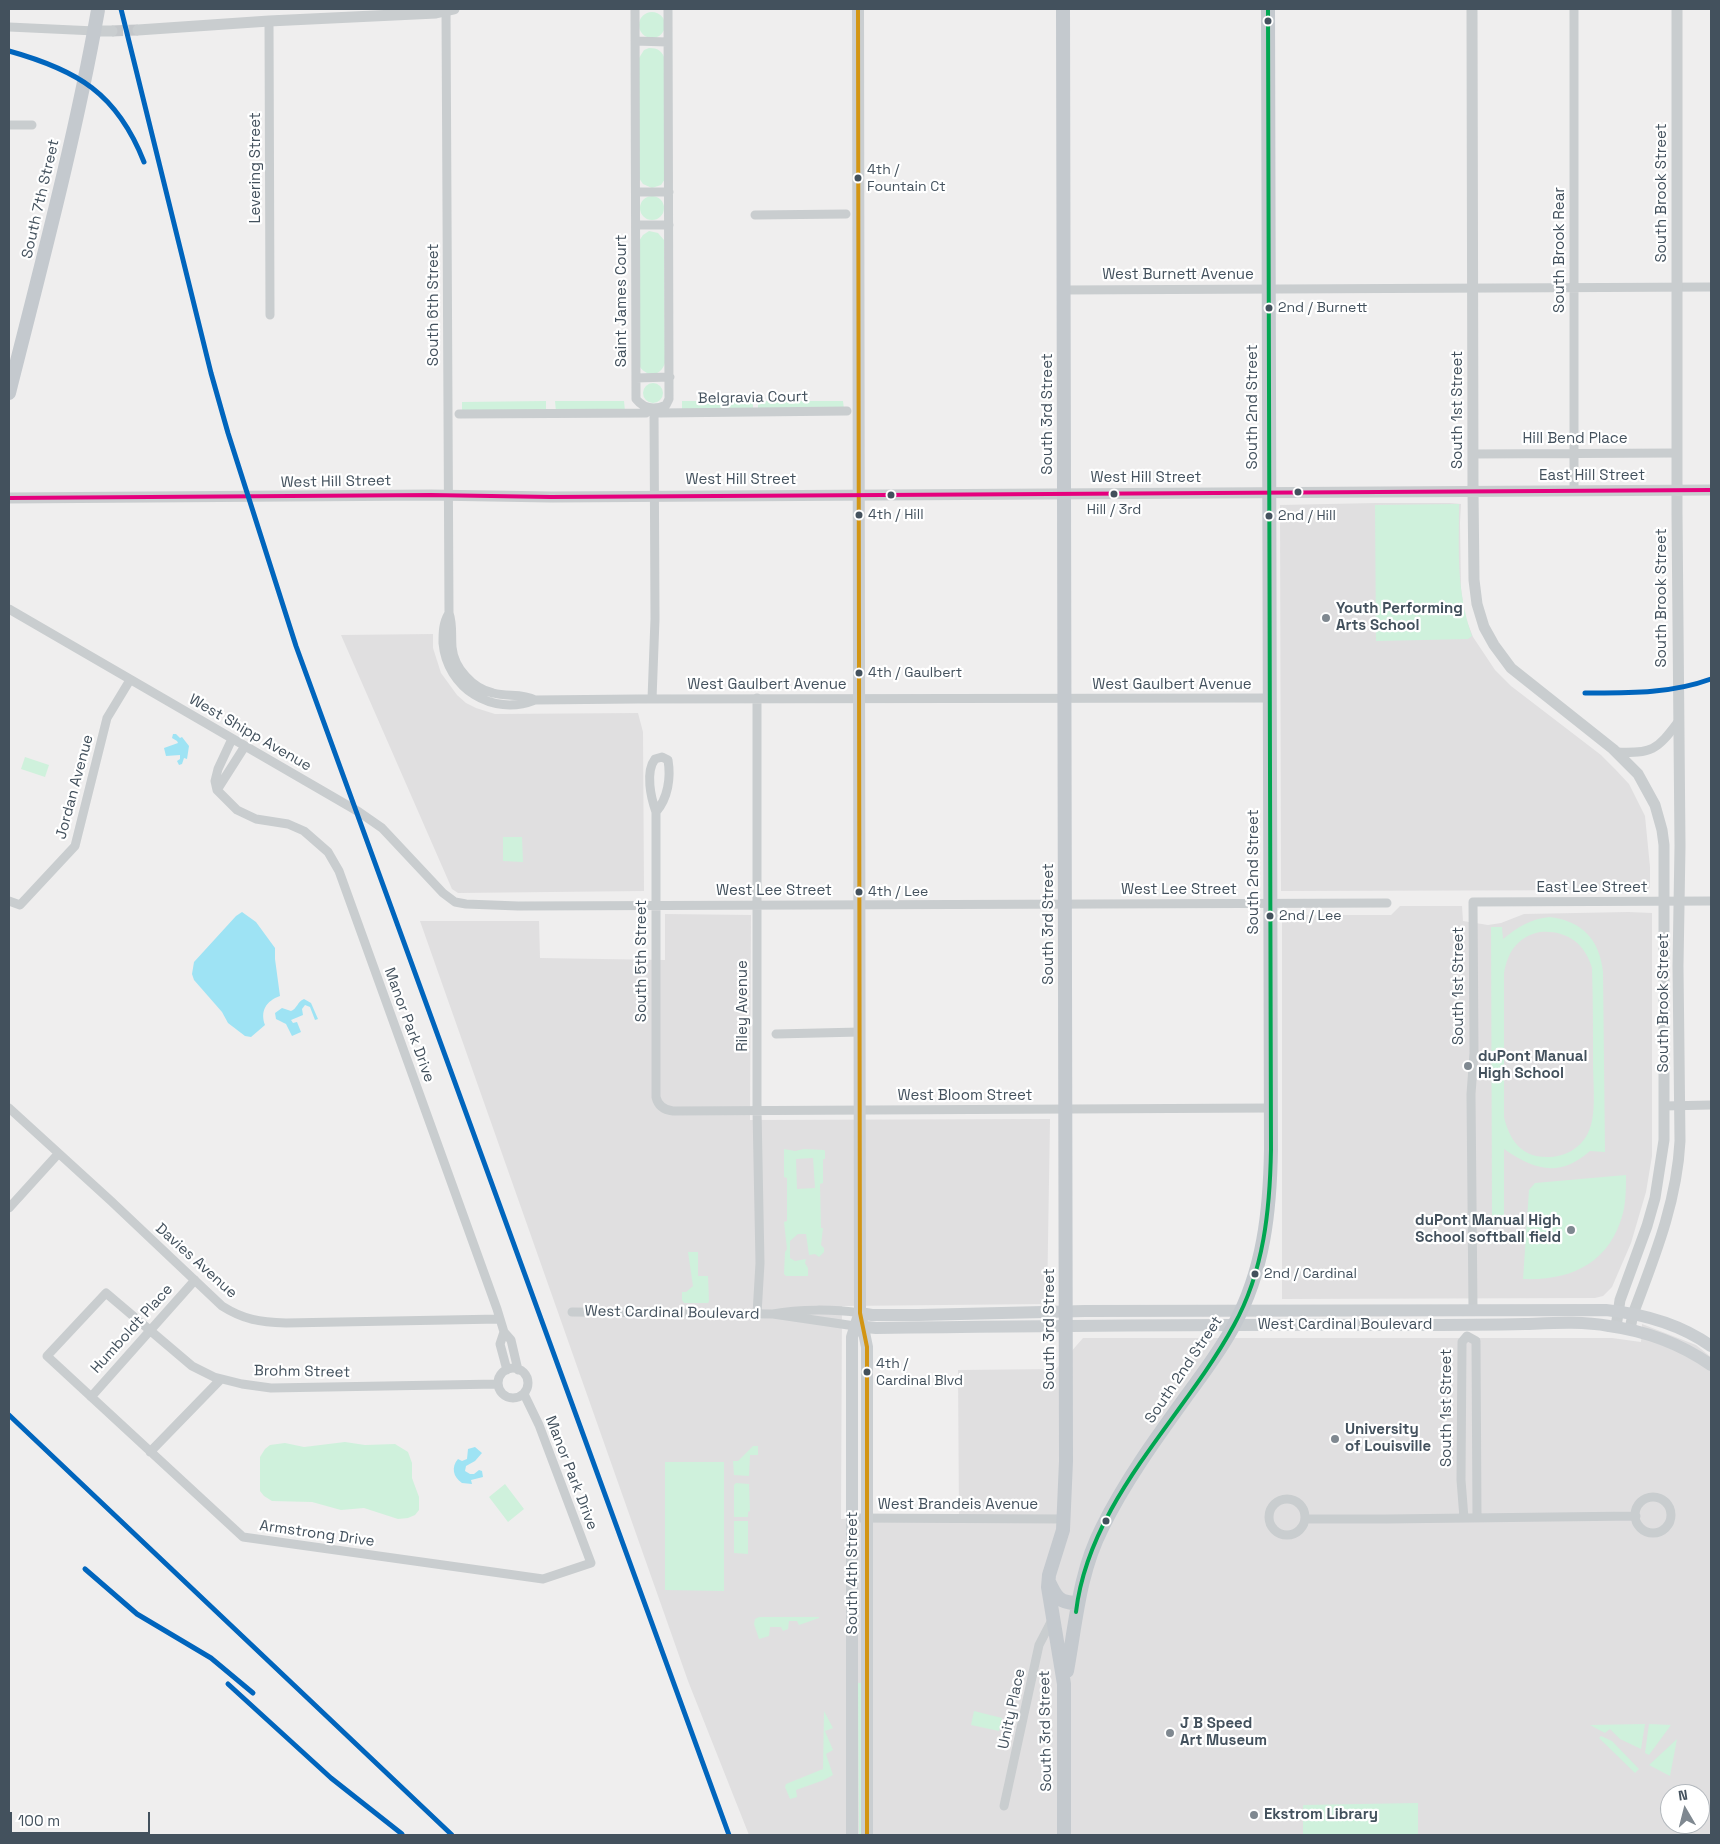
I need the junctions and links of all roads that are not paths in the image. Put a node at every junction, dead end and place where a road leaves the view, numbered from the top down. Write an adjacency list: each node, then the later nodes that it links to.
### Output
1 (449, 9): 11 (street); 49 (street, South 6th Street)
2 (635, 9): 16 (street, Saint James Court)
3 (668, 9): 17 (street)
4 (858, 9): 48 (main road, South 4th Street)
5 (1063, 9): 31 (main road, South 3rd Street)
6 (1268, 9): 30 (main road, South 2nd Street)
7 (1472, 9): 26 (street, South 1st Street)
8 (1574, 9): 27 (street, South Brook Rear)
9 (1677, 9): 28 (street, South Brook Street)
10 (98, 10): 14 (main road, South 7th Street)
11 (269, 21): 13 (street); 32 (street, Levering Street)
12 (9, 27): 14 (street)
13 (138, 30)
14 (95, 31): 15 (street); 35 (main road, South 7th Street)
15 (112, 31)
16 (635, 41): 17 (street); 20 (street, Saint James Court)
17 (667, 42): 21 (street)
18 (9, 125): 19 (street)
19 (32, 125)
20 (636, 192): 21 (street); 24 (street, Saint James Court)
21 (669, 192): 25 (street)
22 (846, 214): 23 (street)
23 (755, 215)
24 (636, 225): 25 (street, Saint James Court); 34 (street, Saint James Court)
25 (669, 225): 33 (street)
26 (1473, 287): 27 (street, West Burnett Avenue); 30 (street, West Burnett Avenue); 41 (street, South 1st Street)
27 (1573, 287): 28 (street, West Burnett Avenue); 39 (street, South Brook Rear)
28 (1676, 287): 29 (street, West Burnett Avenue); 40 (street, South Brook Street)
29 (1711, 287)
30 (1268, 288): 31 (street, West Burnett Avenue); 46 (main road, South 2nd Street)
31 (1064, 290): 47 (main road, South 3rd Street)
32 (270, 315)
33 (670, 377): 34 (street, Saint James Court); 36 (street)
34 (636, 378): 36 (street, Saint James Court)
35 (9, 393)
36 (653, 411): 37 (street, Belgravia Court); 38 (street, Belgravia Court); 50 (street)
37 (847, 411)
38 (459, 414)
39 (1574, 453): 40 (street, Hill Bend Place); 41 (street, Hill Bend Place); 44 (street, South Brook Rear)
40 (1676, 453): 45 (street, South Brook Street)
41 (1474, 454): 43 (street, South 1st Street)
42 (1711, 490): 45 (street, East Hill Street)
43 (1473, 491): 44 (street, East Hill Street); 46 (street, West Hill Street); 63 (street, South 1st Street)
44 (1574, 491): 45 (street, East Hill Street)
45 (1677, 491): 60 (street, South Brook Street)
46 (1269, 493): 47 (street, West Hill Street); 56 (main road, South 2nd Street)
47 (1064, 494): 48 (street, West Hill Street); 58 (main road, South 3rd Street)
48 (859, 495): 50 (street, West Hill Street); 59 (main road, South 4th Street)
49 (448, 496): 50 (street, West Hill Street); 51 (street, West Hill Street); 52 (street, South 6th Street)
50 (654, 496): 57 (street)
51 (9, 498)
52 (449, 602): 57 (street, West Gaulbert Avenue)
53 (9, 609): 54 (street, West Shipp Avenue)
54 (130, 680): 61 (street, West Shipp Avenue); 66 (street, Jordan Avenue)
55 (757, 698): 57 (street, West Gaulbert Avenue); 59 (street, West Gaulbert Avenue); 76 (street, Riley Avenue)
56 (1269, 698): 58 (street, West Gaulbert Avenue); 71 (main road, South 2nd Street)
57 (652, 699)
58 (1065, 699): 59 (street, West Gaulbert Avenue); 74 (main road, South 3rd Street)
59 (860, 700): 77 (main road, South 4th Street)
60 (1678, 722): 63 (street); 68 (street, South Brook Street)
61 (232, 739): 62 (street, West Shipp Avenue); 64 (street)
62 (244, 746): 64 (street); 73 (street, West Shipp Avenue)
63 (1616, 752): 67 (street, South 1st Street)
64 (217, 790): 101 (street, Manor Park Drive)
65 (656, 812): 65 (street, South 5th Street); 75 (street, South 5th Street)
66 (9, 901)
67 (1664, 901): 68 (street, East Lee Street); 70 (street, East Lee Street); 81 (street, South Brook Street)
68 (1679, 901): 69 (street, East Lee Street); 82 (street, South Brook Street)
69 (1711, 901)
70 (1473, 902): 92 (street, South 1st Street)
71 (1270, 903): 72 (street, West Lee Street); 74 (street, West Lee Street); 85 (main road, South 2nd Street)
72 (1387, 903)
73 (460, 904): 75 (street, West Lee Street)
74 (1065, 904): 77 (street, West Lee Street); 86 (main road, South 3rd Street)
75 (655, 905): 76 (street, West Lee Street); 83 (street, South 5th Street)
76 (757, 905): 77 (street, West Lee Street); 87 (street, Riley Avenue)
77 (860, 905): 78 (main road, South 4th Street)
78 (860, 1032): 79 (street); 88 (main road, South 4th Street)
79 (776, 1034)
80 (1711, 1105): 82 (street)
81 (1664, 1106): 82 (street); 93 (street, South Brook Street)
82 (1679, 1106): 99 (street, South Brook Street)
83 (661, 1107): 87 (street, West Bloom Street)
84 (9, 1108): 89 (street, Davies Avenue)
85 (1270, 1108): 86 (street, West Bloom Street); 100 (main road, South 2nd Street)
86 (1066, 1109): 88 (street, West Bloom Street); 95 (main road, South 3rd Street)
87 (757, 1110): 88 (street, West Bloom Street); 97 (street, Riley Avenue)
88 (860, 1110): 96 (main road, South 4th Street)
89 (58, 1154): 90 (street); 91 (street, Davies Avenue)
90 (9, 1208)
91 (195, 1280): 101 (street, Davies Avenue); 106 (street, Humboldt Place)
92 (1470, 1310): 93 (main road, West Cardinal Boulevard); 100 (main road, West Cardinal Boulevard); 107 (street, South 1st Street)
93 (1618, 1311): 99 (main road, West Cardinal Boulevard); 104 (street, South Brook Street)
94 (572, 1312): 97 (street, West Cardinal Boulevard)
95 (1066, 1312): 96 (main road, West Cardinal Boulevard); 100 (main road, West Cardinal Boulevard); 103 (main road, South 3rd Street)
96 (860, 1313): 98 (street, West Cardinal Boulevard); 102 (main road, South 4th Street)
97 (757, 1314): 98 (street, West Cardinal Boulevard)
98 (773, 1314): 102 (street, West Cardinal Boulevard)
99 (1634, 1314): 105 (street, South Brook Street); 109 (main road, West Cardinal Boulevard)
100 (1238, 1318): 103 (main road, West Cardinal Boulevard); 107 (main road, West Cardinal Boulevard); 127 (main road, South 2nd Street)
101 (500, 1319): 108 (street, Manor Park Drive)
102 (859, 1326): 103 (main road, West Cardinal Boulevard); 120 (main road, South 4th Street); 121 (main road, South 4th Street)
103 (1066, 1327): 122 (main road, South 3rd Street)
104 (1616, 1327): 105 (main road, West Cardinal Boulevard); 107 (main road, West Cardinal Boulevard)
105 (1630, 1329): 111 (main road, West Cardinal Boulevard)
106 (149, 1331): 110 (street, Brohm Street); 114 (street, Brohm Street); 117 (street, Humboldt Place)
107 (1467, 1331): 123 (street, South 1st Street); 123 (street, South 1st Street)
108 (504, 1332): 112 (street, Manor Park Drive); 113 (street, Manor Park Drive)
109 (1711, 1346)
110 (47, 1356): 117 (street, Armstrong Drive)
111 (1711, 1365)
112 (507, 1370): 113 (street); 115 (street)
113 (518, 1370): 116 (street, Manor Park Drive)
114 (221, 1379): 115 (street, Brohm Street); 118 (street)
115 (498, 1384): 116 (street)
116 (524, 1394): 125 (street, Manor Park Drive)
117 (91, 1397): 118 (street, Armstrong Drive)
118 (150, 1452): 125 (street, Armstrong Drive)
119 (1636, 1516): 119 (street); 123 (street)
120 (853, 1518): 121 (street, West Brandeis Avenue); 131 (main road, South 4th Street)
121 (867, 1518): 122 (street, West Brandeis Avenue); 132 (main road, South 4th Street)
122 (1064, 1518): 126 (main road, South 3rd Street)
123 (1470, 1518): 124 (street)
124 (1305, 1519): 124 (street)
125 (592, 1563)
126 (1048, 1581): 127 (main road); 128 (main road, South 3rd Street)
127 (1077, 1603): 129 (main road, South 2nd Street)
128 (1052, 1620): 129 (main road, South 3rd Street); 130 (street, Unity Place)
129 (1064, 1684): 133 (main road, South 3rd Street)
130 (1004, 1806)
131 (852, 1835)
132 (867, 1835)
133 (1064, 1835)

